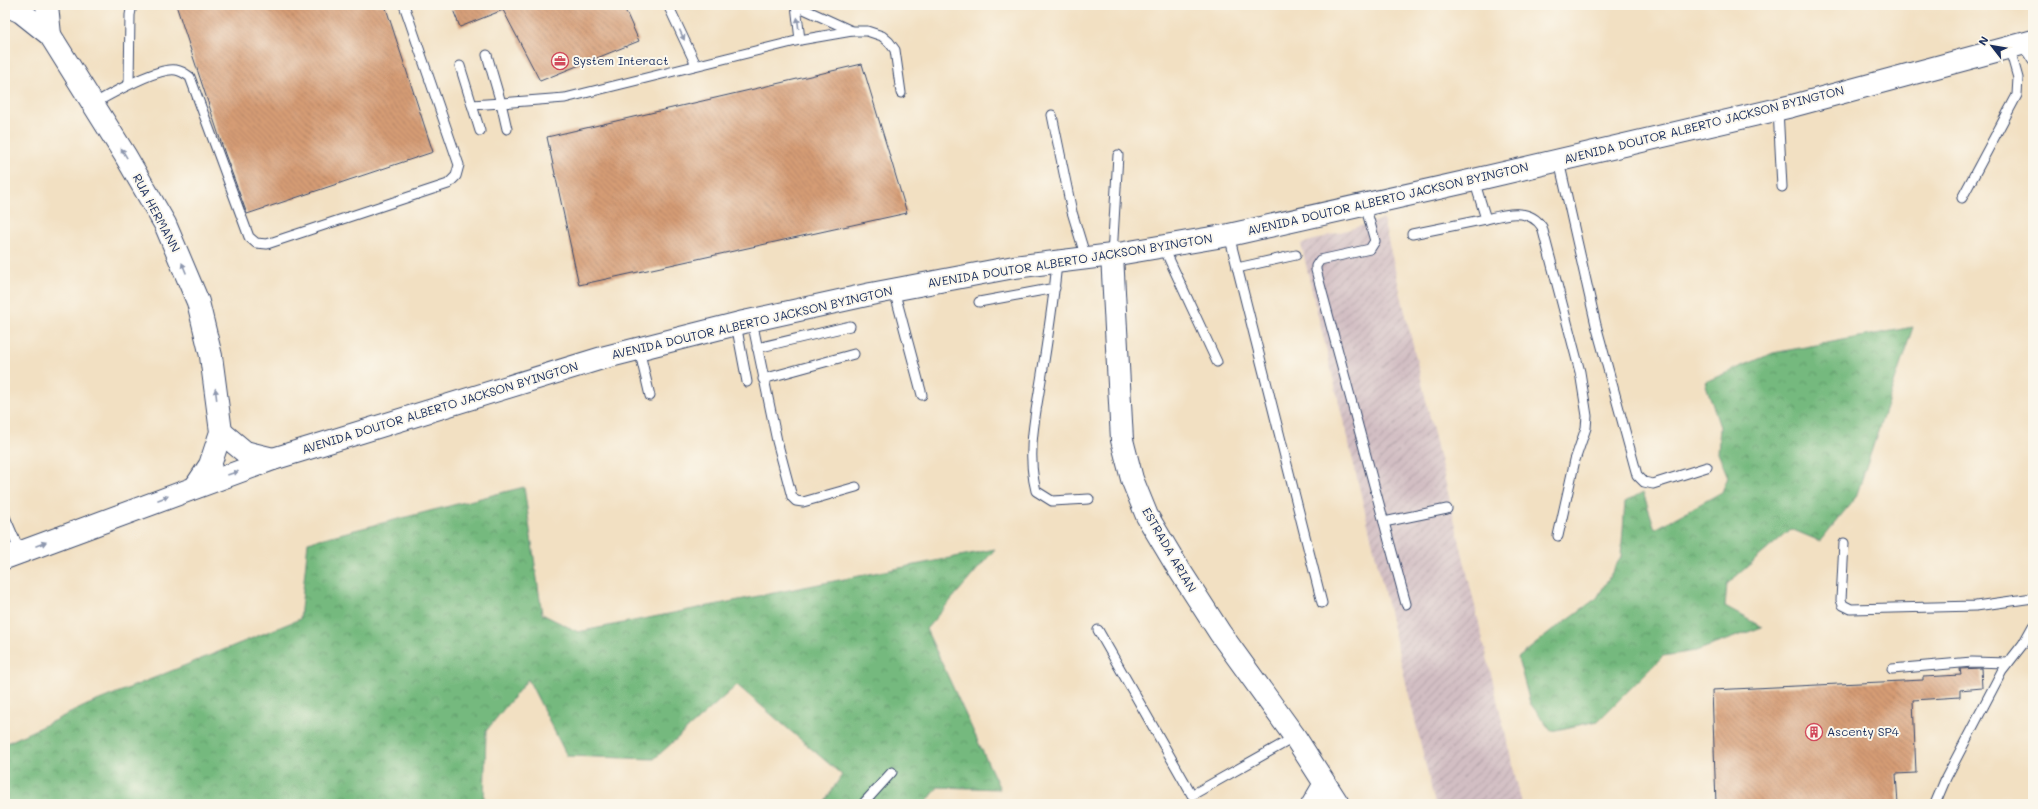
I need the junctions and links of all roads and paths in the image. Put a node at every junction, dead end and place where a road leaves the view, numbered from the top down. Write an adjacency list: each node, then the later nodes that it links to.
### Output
1 (6, 5): 8 (main road)
2 (47, 5): 8 (main road)
3 (132, 5): 15 (lane)
4 (404, 5): 15 (lane)
5 (795, 5): 7 (lane); 9 (lane, one-way to 5)
6 (669, 6): 13 (lane, one-way to 13)
7 (852, 31): 9 (lane); 16 (lane)
8 (50, 35): 18 (main road, RUA HERMANN)
9 (800, 40): 13 (lane)
10 (2021, 43): 12 (lane); 20 (main road, AVENIDA DOUTOR ALBERTO JACKSON BYINGTON); 28 (lane)
11 (487, 55): 17 (lane)
12 (2033, 61)
13 (696, 65): 17 (lane)
14 (460, 66): 19 (lane)
15 (130, 83): 18 (lane)
16 (901, 93)
17 (501, 103): 19 (lane); 22 (lane)
18 (93, 104): 52 (main road, RUA HERMANN, one-way to 18)
19 (472, 105): 23 (lane)
20 (1778, 109): 25 (main road, AVENIDA DOUTOR ALBERTO JACKSON BYINGTON); 27 (lane)
21 (1052, 115): 36 (lane)
22 (507, 129)
23 (480, 131)
24 (1118, 155): 34 (lane)
25 (1558, 161): 26 (main road, AVENIDA DOUTOR ALBERTO JACKSON BYINGTON); 54 (lane)
26 (1474, 180): 29 (main road, AVENIDA DOUTOR ALBERTO JACKSON BYINGTON); 30 (lane)
27 (1782, 187)
28 (1962, 198)
29 (1365, 205): 32 (main road, AVENIDA DOUTOR ALBERTO JACKSON BYINGTON); 60 (lane)
30 (1486, 219): 31 (lane); 61 (lane)
31 (1412, 234)
32 (1229, 235): 33 (main road, AVENIDA DOUTOR ALBERTO JACKSON BYINGTON); 38 (lane)
33 (1163, 246): 34 (main road, AVENIDA DOUTOR ALBERTO JACKSON BYINGTON); 47 (lane)
34 (1112, 255): 36 (main road, AVENIDA DOUTOR ALBERTO JACKSON BYINGTON); 71 (main road, ESTRADA ARIAN)
35 (1296, 255): 38 (lane)
36 (1086, 258): 37 (main road, AVENIDA DOUTOR ALBERTO JACKSON BYINGTON)
37 (1057, 262): 39 (lane); 40 (main road, AVENIDA DOUTOR ALBERTO JACKSON BYINGTON)
38 (1237, 268): 65 (lane)
39 (1055, 288): 41 (lane); 57 (lane)
40 (894, 290): 42 (main road, AVENIDA DOUTOR ALBERTO JACKSON BYINGTON); 50 (lane)
41 (979, 302)
42 (744, 322): 44 (lane); 45 (main road, AVENIDA DOUTOR ALBERTO JACKSON BYINGTON); 49 (lane)
43 (850, 326): 44 (lane)
44 (757, 348): 48 (lane)
45 (639, 349): 51 (lane); 53 (main road, AVENIDA DOUTOR ALBERTO JACKSON BYINGTON)
46 (854, 354): 48 (lane)
47 (1217, 362)
48 (763, 380): 56 (lane)
49 (747, 382)
50 (922, 395)
51 (650, 396)
52 (221, 432): 53 (main road); 55 (main road, RUA HERMANN)
53 (273, 459): 55 (main road, AVENIDA DOUTOR ALBERTO JACKSON BYINGTON, one-way to 53)
54 (1707, 466)
55 (196, 486): 63 (main road, AVENIDA DOUTOR ALBERTO JACKSON BYINGTON, one-way to 55)
56 (856, 487)
57 (1089, 499)
58 (1447, 509): 60 (lane)
59 (5, 517): 63 (lane)
60 (1384, 522): 66 (lane)
61 (1558, 536)
62 (1844, 543): 64 (lane)
63 (12, 555)
64 (2033, 598)
65 (1322, 602)
66 (1406, 604)
67 (2033, 626): 69 (lane)
68 (1098, 630): 71 (lane)
69 (2008, 663): 70 (lane); 77 (lane)
70 (1892, 669)
71 (1294, 737): 73 (main road, ESTRADA ARIAN)
72 (892, 772): 74 (lane)
73 (1323, 782): 75 (street); 76 (main road, ESTRADA ARIAN)
74 (863, 804)
75 (1310, 804)
76 (1338, 804)
77 (1936, 804)

